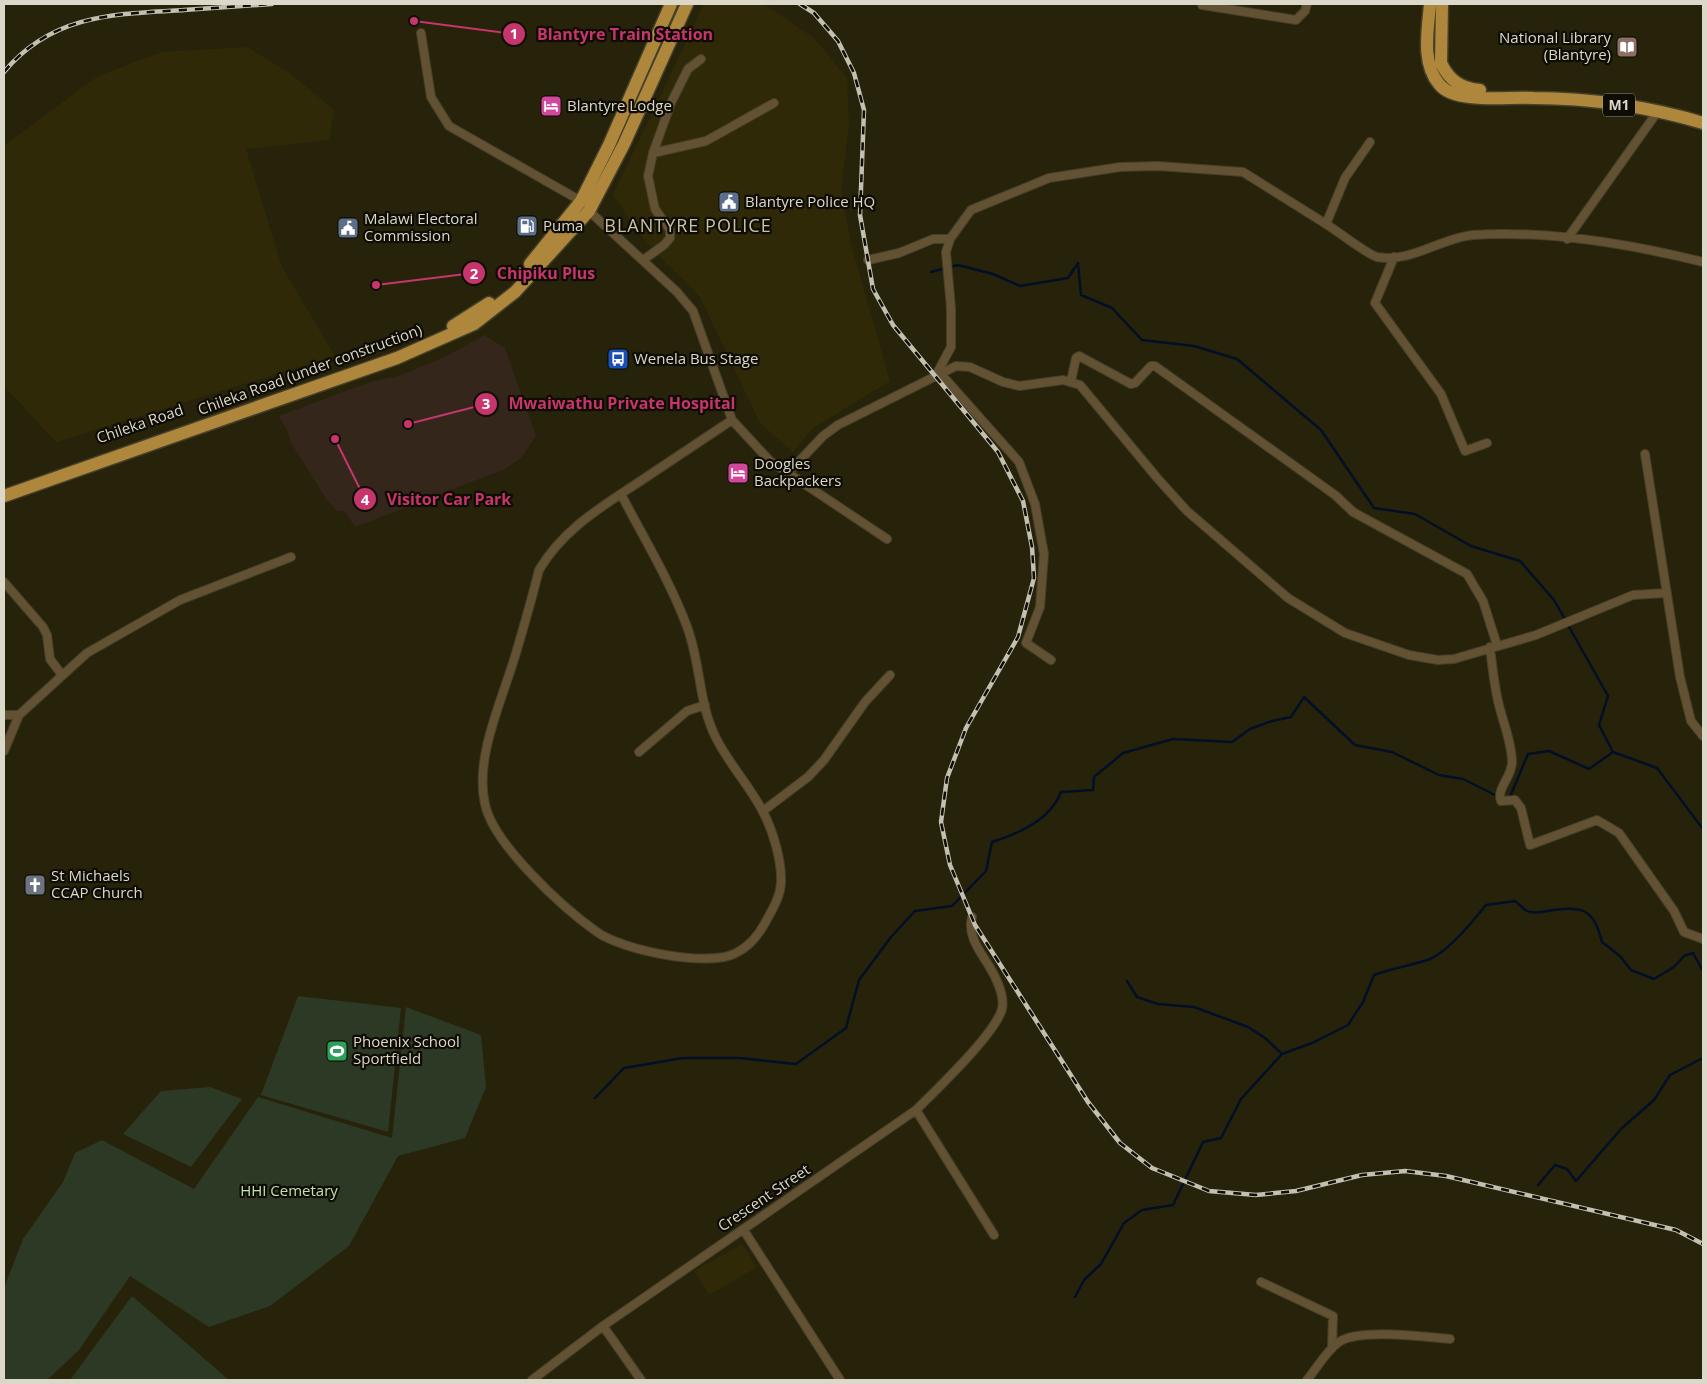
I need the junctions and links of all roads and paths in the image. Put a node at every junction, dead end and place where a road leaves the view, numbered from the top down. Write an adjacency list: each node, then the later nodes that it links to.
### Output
1 (671, 4): 15 (highway)
2 (687, 4): 15 (highway)
3 (1306, 4): 6 (street)
4 (1430, 4): 9 (highway, M1)
5 (1442, 4): 9 (highway, M1)
6 (1202, 5)
7 (421, 33): 15 (street)
8 (701, 59): 14 (street)
9 (1533, 98): 11 (highway, M1)
10 (774, 103): 14 (street)
11 (1658, 111): 12 (highway, M1); 18 (street)
12 (1703, 122)
13 (1370, 142): 16 (street)
14 (653, 153): 20 (street)
15 (585, 206): 20 (street); 29 (highway, Chileka Road); 31 (highway, Chileka Road (under construction))
16 (1326, 224): 17 (street); 19 (street)
17 (950, 239): 21 (street); 23 (street)
18 (1567, 239): 19 (street); 22 (street)
19 (1394, 257): 26 (street)
20 (644, 260): 25 (street)
21 (868, 260)
22 (1703, 262)
23 (938, 375): 24 (street); 28 (street); 37 (street)
24 (1071, 381): 36 (street); 36 (street)
25 (732, 420): 28 (street); 30 (street)
26 (1487, 443)
27 (1645, 454): 35 (street)
28 (789, 472): 32 (street)
29 (4, 489)
30 (621, 494): 40 (street); 46 (street)
31 (4, 496)
32 (887, 539)
33 (291, 557): 38 (street)
34 (4, 582): 38 (street)
35 (1666, 593): 36 (street); 43 (street)
36 (1494, 646): 48 (street)
37 (1051, 660)
38 (62, 675): 42 (street)
39 (890, 675): 46 (street)
40 (705, 704): 45 (street); 46 (street)
41 (4, 715): 42 (street)
42 (19, 715): 44 (street)
43 (1703, 736)
44 (4, 751)
45 (639, 752)
46 (763, 811)
47 (972, 918): 49 (street, Crescent Street)
48 (1703, 939)
49 (916, 1110): 50 (street, Crescent Street); 51 (street)
50 (742, 1229): 53 (street, Crescent Street); 58 (street)
51 (994, 1235)
52 (1261, 1282): 55 (street)
53 (603, 1326): 56 (street, Crescent Street); 57 (street)
54 (1450, 1339): 55 (street)
55 (1332, 1348): 59 (street)
56 (532, 1380)
57 (641, 1380)
58 (840, 1380)
59 (1308, 1380)

